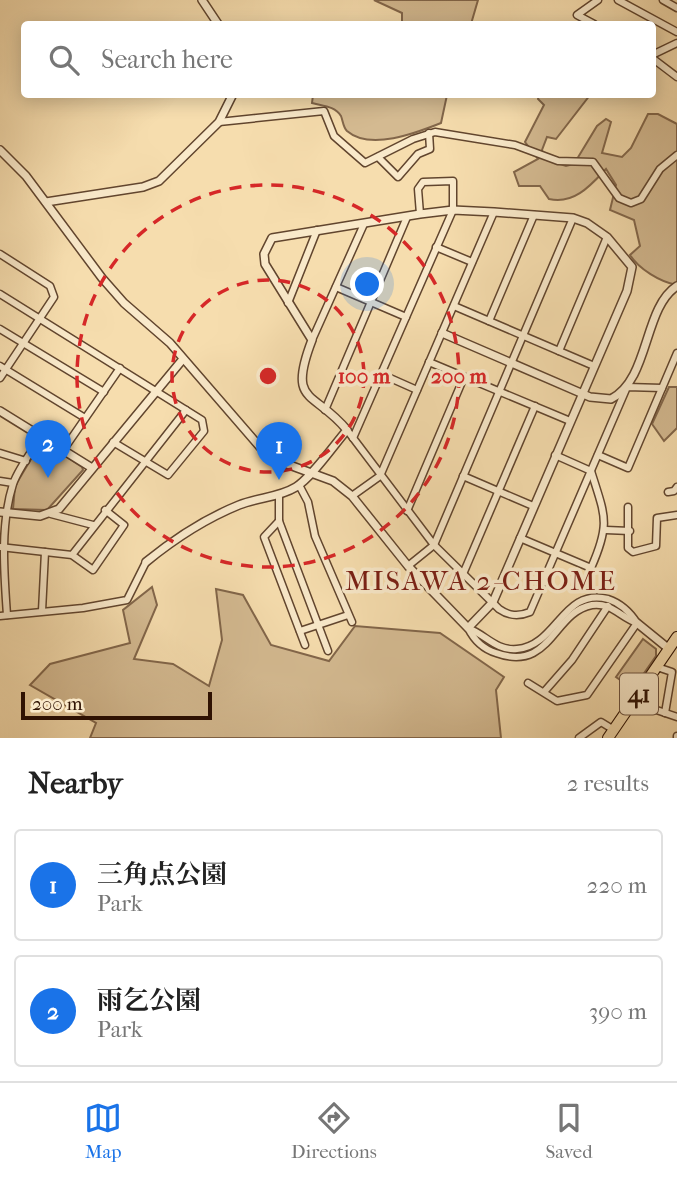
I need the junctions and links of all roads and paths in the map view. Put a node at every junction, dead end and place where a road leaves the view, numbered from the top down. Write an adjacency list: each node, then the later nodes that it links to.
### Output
1 (202, 0): 6 (street)
2 (598, 0): 7 (street)
3 (618, 0): 8 (street)
4 (663, 0): 5 (street)
5 (677, 8)
6 (216, 21)
7 (588, 21)
8 (677, 32)
9 (677, 43): 10 (street)
10 (656, 54)
11 (656, 59): 12 (street)
12 (677, 77)
13 (231, 98): 14 (street)
14 (219, 122): 18 (street); 19 (street)
15 (429, 133): 17 (street); 18 (street); 18 (street)
16 (0, 150): 19 (street)
17 (677, 155)
18 (378, 158)
19 (46, 202): 48 (street)
20 (453, 210): 21 (street); 22 (street); 22 (street); 29 (street)
21 (494, 212): 23 (street); 31 (street)
22 (420, 214): 24 (street)
23 (534, 215): 25 (street); 40 (street)
24 (407, 217): 26 (street); 35 (street)
25 (573, 218): 28 (street); 43 (street)
26 (364, 224): 27 (street); 33 (street)
27 (317, 230): 36 (street); 36 (street)
28 (607, 237): 46 (street); 51 (street)
29 (436, 247): 31 (street); 38 (street)
30 (0, 254): 39 (street)
31 (472, 262): 37 (street)
32 (677, 286): 57 (street)
33 (336, 287): 35 (street); 44 (street)
34 (0, 294): 39 (street)
35 (371, 302): 38 (street); 66 (street)
36 (288, 303): 44 (street)
37 (454, 306): 40 (street); 42 (street)
38 (406, 317): 54 (street)
39 (40, 318): 45 (street); 53 (street)
40 (489, 321): 43 (street)
41 (0, 329): 45 (street)
42 (442, 333): 49 (street); 50 (street)
43 (524, 336): 46 (street); 50 (street)
44 (312, 340): 66 (street)
45 (22, 343): 52 (street); 61 (street)
46 (559, 351): 51 (street)
47 (677, 353): 58 (street)
48 (183, 359): 60 (street); 82 (street)
49 (429, 362): 55 (street); 59 (street)
50 (512, 363): 62 (street); 63 (street)
51 (594, 366): 63 (street)
52 (3, 368): 56 (street); 68 (street)
53 (120, 368): 60 (street); 61 (street)
54 (381, 374): 59 (street); 72 (street)
55 (464, 377): 62 (street); 96 (street)
56 (0, 378)
57 (627, 387): 58 (street); 63 (street); 77 (street)
58 (662, 388): 77 (street)
59 (417, 390): 83 (street)
60 (157, 391): 65 (street); 73 (street)
61 (104, 392): 68 (street)
62 (499, 392): 64 (street); 84 (street)
63 (582, 394): 69 (street)
64 (535, 406): 69 (street); 89 (street)
65 (186, 410): 79 (street); 79 (street)
66 (325, 410): 70 (street)
67 (0, 411): 71 (street)
68 (85, 418): 74 (street)
69 (570, 421): 76 (street)
70 (347, 430): 72 (street); 82 (street)
71 (42, 436): 74 (street); 78 (street)
72 (353, 438): 83 (street)
73 (113, 442): 79 (street); 80 (street)
74 (64, 449): 80 (street)
75 (0, 453): 78 (street)
76 (555, 455): 81 (street); 93 (street)
77 (598, 455): 81 (street)
78 (26, 461): 86 (street)
79 (145, 461): 95 (street)
80 (92, 468): 98 (street)
81 (591, 471): 102 (street); 108 (street)
82 (310, 472): 87 (street); 92 (street)
83 (380, 476): 92 (street); 96 (street)
84 (463, 476): 89 (street); 105 (street)
85 (0, 481): 86 (street)
86 (13, 483): 97 (street)
87 (299, 485): 91 (street); 118 (street)
88 (677, 487): 90 (street)
89 (498, 491): 93 (street); 112 (street)
90 (668, 492)
91 (279, 496): 100 (street); 110 (street)
92 (352, 496): 111 (street)
93 (533, 506): 104 (street)
94 (628, 507): 103 (street)
95 (105, 510): 101 (street); 109 (street)
96 (407, 511): 105 (street)
97 (4, 512): 98 (street); 106 (street)
98 (51, 514): 101 (street)
99 (677, 514): 103 (street)
100 (279, 521): 118 (street); 120 (street)
101 (93, 524): 109 (street)
102 (606, 530): 103 (street); 108 (street)
103 (630, 531)
104 (520, 538): 108 (street); 113 (street)
105 (434, 545): 111 (street); 112 (street)
106 (1, 547): 107 (street); 116 (street)
107 (45, 552): 109 (street); 115 (street)
108 (556, 554): 113 (street)
109 (72, 555)
110 (146, 562): 115 (street)
111 (408, 566): 119 (street)
112 (463, 574): 113 (street)
113 (493, 602): 119 (street)
114 (608, 606): 117 (street); 119 (street); 127 (street)
115 (42, 611): 116 (street)
116 (4, 615)
117 (637, 622): 119 (street); 123 (street); 127 (street)
118 (318, 626): 120 (street); 124 (street)
119 (468, 628)
120 (300, 631): 122 (street)
121 (677, 639): 123 (main road, 41)
122 (305, 645)
123 (669, 649): 125 (main road, 41)
124 (328, 651)
125 (657, 667): 128 (main road, 41); 129 (street)
126 (528, 682): 127 (street)
127 (544, 692)
128 (633, 702): 129 (street); 131 (main road, 41)
129 (665, 713): 130 (street)
130 (677, 717)
131 (611, 734): 132 (street)
132 (579, 738)

